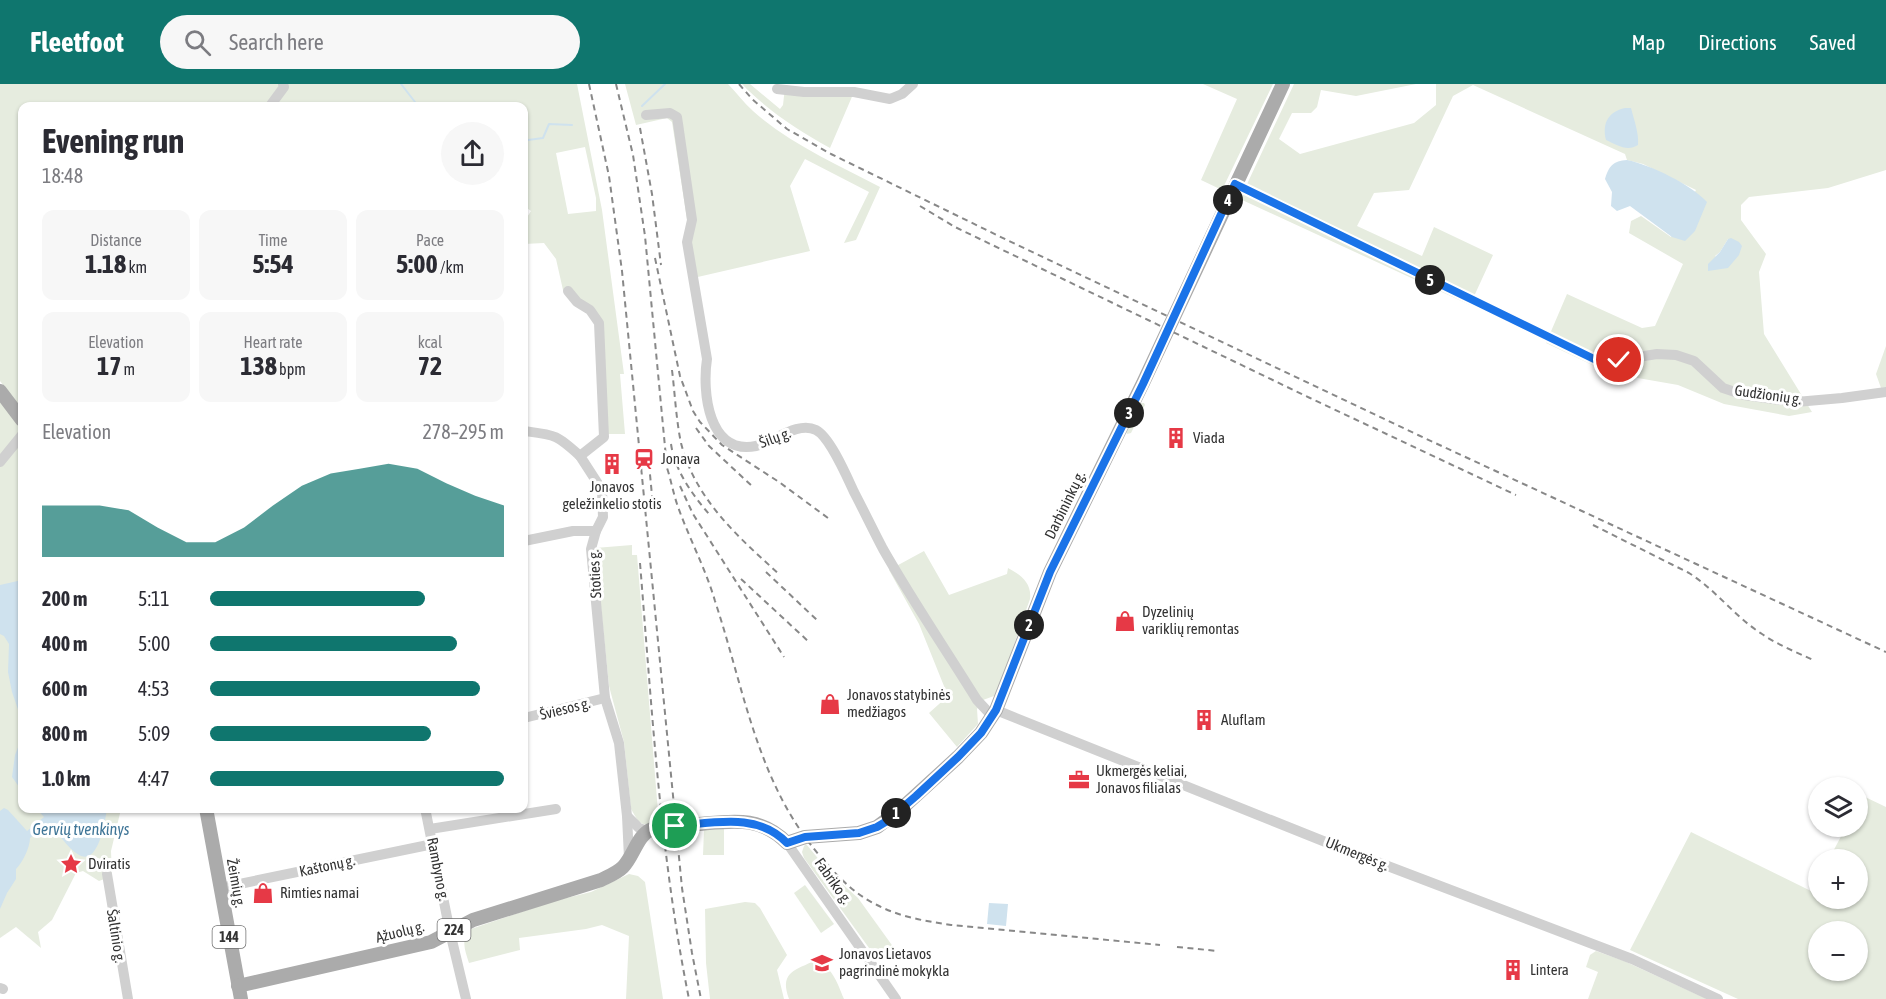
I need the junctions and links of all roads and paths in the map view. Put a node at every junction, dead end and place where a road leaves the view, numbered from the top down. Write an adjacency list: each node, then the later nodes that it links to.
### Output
1 (283, 84): 5 (street)
2 (914, 84): 4 (street)
3 (1283, 84): 7 (main road, Darbininkų g.)
4 (777, 89)
5 (273, 102)
6 (646, 116): 19 (street, Šilų g.)
7 (1235, 184): 10 (street, Gudžionių g.); 19 (main road, Darbininkų g.)
8 (568, 291): 14 (street)
9 (0, 391): 11 (main road)
10 (1886, 392)
11 (18, 415)
12 (528, 432): 14 (street, Stoties g.)
13 (18, 440): 15 (street)
14 (580, 456): 16 (street, Stoties g.)
15 (0, 462)
16 (596, 531): 17 (street); 18 (street, Stoties g.)
17 (528, 540)
18 (606, 698): 20 (street, Šviesos g.); 24 (street, Stoties g.)
19 (994, 713): 27 (main road, Darbininkų g.); 37 (street, Ukmergės g.)
20 (528, 717)
21 (556, 810): 25 (street)
22 (207, 813): 31 (main road, Žeimių g. / 144)
23 (426, 813): 25 (street, Rambyno g.)
24 (627, 816): 26 (street); 29 (street, Stoties g.)
25 (430, 829): 28 (street, Rambyno g.)
26 (647, 831): 27 (main road, Fabriko g.); 29 (main road, Ąžuolų g. / 224)
27 (787, 843): 36 (street, Fabriko g.)
28 (433, 844): 31 (street, Kaštonų g.); 32 (street, Rambyno g.)
29 (630, 858): 32 (main road, Ąžuolų g. / 224)
30 (107, 873): 34 (street, Šaltinio g.)
31 (220, 888): 33 (main road, Žeimių g. / 144)
32 (450, 932): 33 (main road, Ąžuolų g. / 224); 35 (street, Rambyno g.)
33 (240, 992)
34 (128, 999)
35 (466, 999)
36 (896, 999)
37 (1718, 999)

